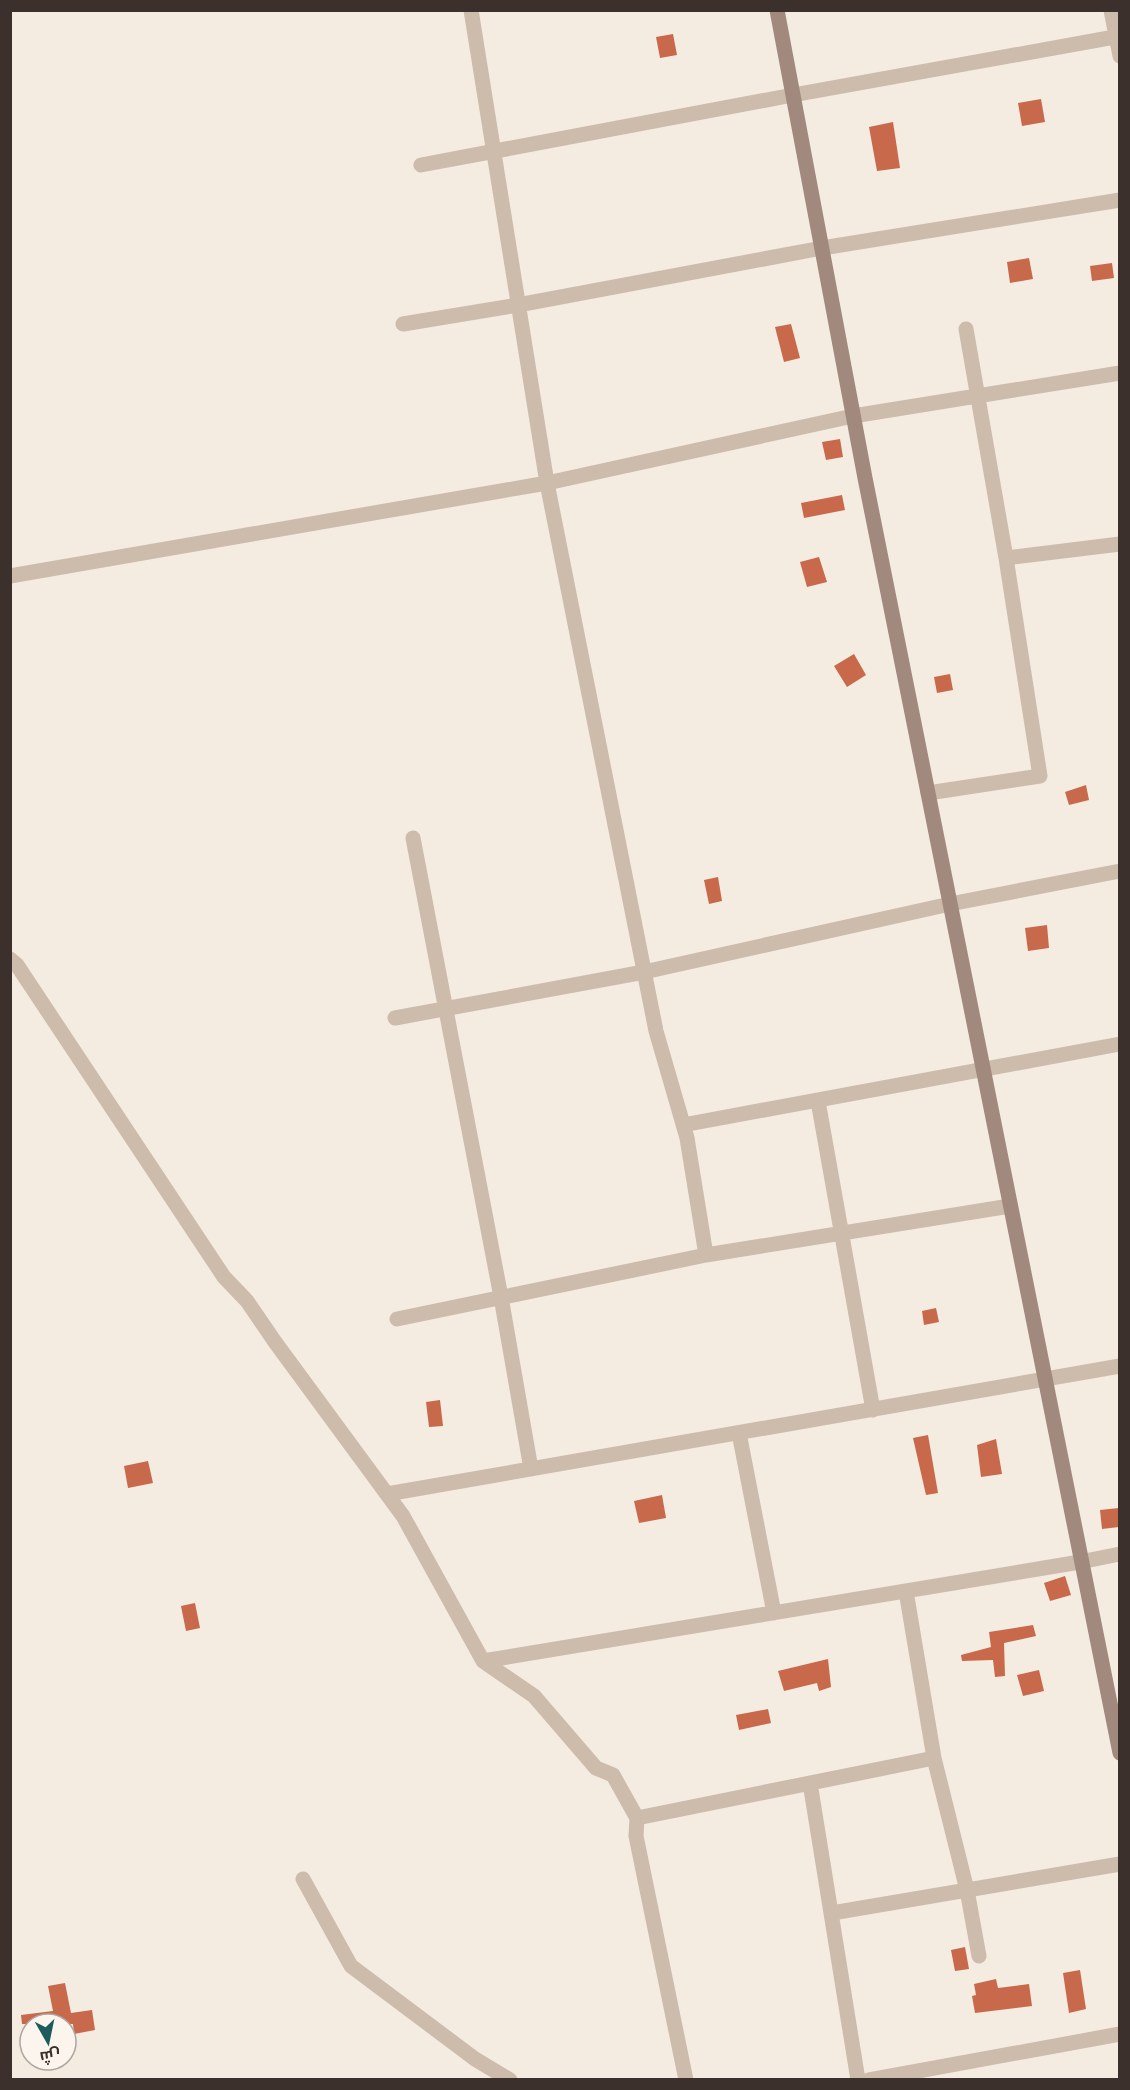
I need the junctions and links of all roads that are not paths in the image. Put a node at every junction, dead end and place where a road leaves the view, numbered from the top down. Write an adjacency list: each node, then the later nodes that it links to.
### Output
1 (471, 10): 7 (street)
2 (777, 10): 6 (main road)
3 (1111, 10): 4 (street)
4 (1118, 37): 5 (street); 6 (street)
5 (1119, 56)
6 (793, 95): 7 (street); 10 (main road)
7 (493, 151): 8 (street); 11 (street)
8 (421, 165)
9 (1119, 200): 10 (street)
10 (822, 248): 11 (street); 16 (main road)
11 (518, 305): 12 (street); 17 (street)
12 (404, 324)
13 (966, 329): 15 (street)
14 (1119, 373): 15 (street)
15 (978, 398): 16 (street); 19 (street)
16 (854, 416): 17 (street); 21 (main road)
17 (547, 483): 20 (street); 26 (street)
18 (1119, 544): 19 (street)
19 (1006, 558): 21 (street)
20 (10, 576)
21 (928, 793): 24 (main road)
22 (413, 838): 27 (street)
23 (1119, 871): 24 (street)
24 (950, 904): 26 (street); 30 (main road)
25 (10, 959): 43 (street)
26 (644, 972): 27 (street); 32 (street)
27 (445, 1009): 28 (street); 36 (street)
28 (395, 1018)
29 (1119, 1044): 30 (street)
30 (983, 1070): 31 (street); 33 (main road)
31 (818, 1101): 32 (street); 34 (street)
32 (683, 1125): 35 (street)
33 (1010, 1206): 34 (street); 39 (main road)
34 (842, 1233): 35 (street); 40 (street)
35 (706, 1255): 36 (street)
36 (501, 1297): 37 (street); 42 (street)
37 (397, 1319)
38 (1119, 1366): 39 (street)
39 (1044, 1380): 40 (street); 45 (main road)
40 (873, 1410): 41 (street)
41 (739, 1433): 42 (street); 47 (street)
42 (531, 1469): 43 (street)
43 (387, 1494): 48 (street)
44 (1119, 1554): 45 (street)
45 (1080, 1562): 46 (street); 49 (main road)
46 (906, 1591): 47 (street); 51 (street)
47 (774, 1613): 48 (street)
48 (483, 1661): 53 (street)
49 (1117, 1726): 50 (main road)
50 (1119, 1753)
51 (934, 1758): 52 (street); 56 (street)
52 (810, 1783): 53 (street); 57 (street)
53 (637, 1818): 61 (street)
54 (1119, 1864): 56 (street)
55 (303, 1880): 60 (street)
56 (967, 1890): 57 (street); 58 (street)
57 (832, 1913): 62 (street)
58 (979, 1956)
59 (1119, 2034): 63 (street)
60 (510, 2079)
61 (686, 2079)
62 (858, 2079)
63 (869, 2079)

